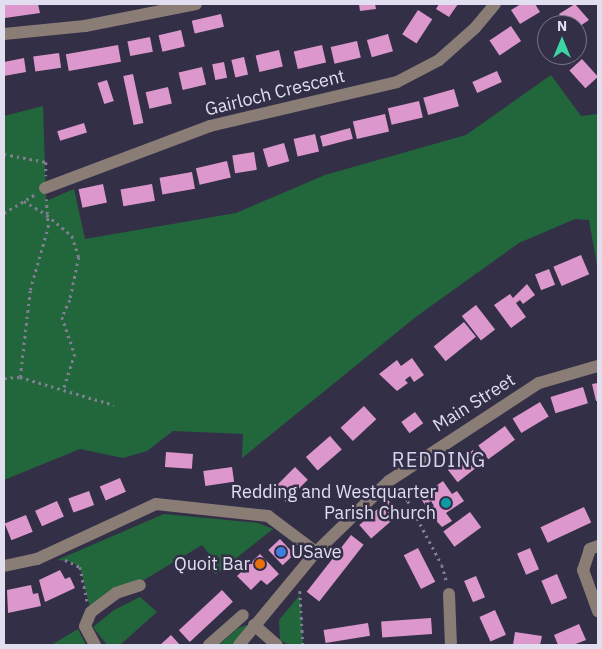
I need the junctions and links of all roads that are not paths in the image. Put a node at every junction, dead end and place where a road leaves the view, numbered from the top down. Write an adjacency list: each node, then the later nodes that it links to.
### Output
1 (196, 4): 3 (street)
2 (494, 4): 4 (street, Gairloch Crescent)
3 (4, 34)
4 (46, 188)
5 (598, 366): 7 (street, Main Street)
6 (598, 546): 11 (street)
7 (316, 552): 8 (street); 13 (street, Main Street)
8 (4, 566)
9 (140, 585): 14 (street)
10 (449, 594): 18 (street)
11 (598, 611)
12 (243, 615): 15 (street)
13 (254, 625): 16 (street, Main Street); 17 (street)
14 (95, 645)
15 (209, 645)
16 (239, 645)
17 (277, 645)
18 (452, 645)

